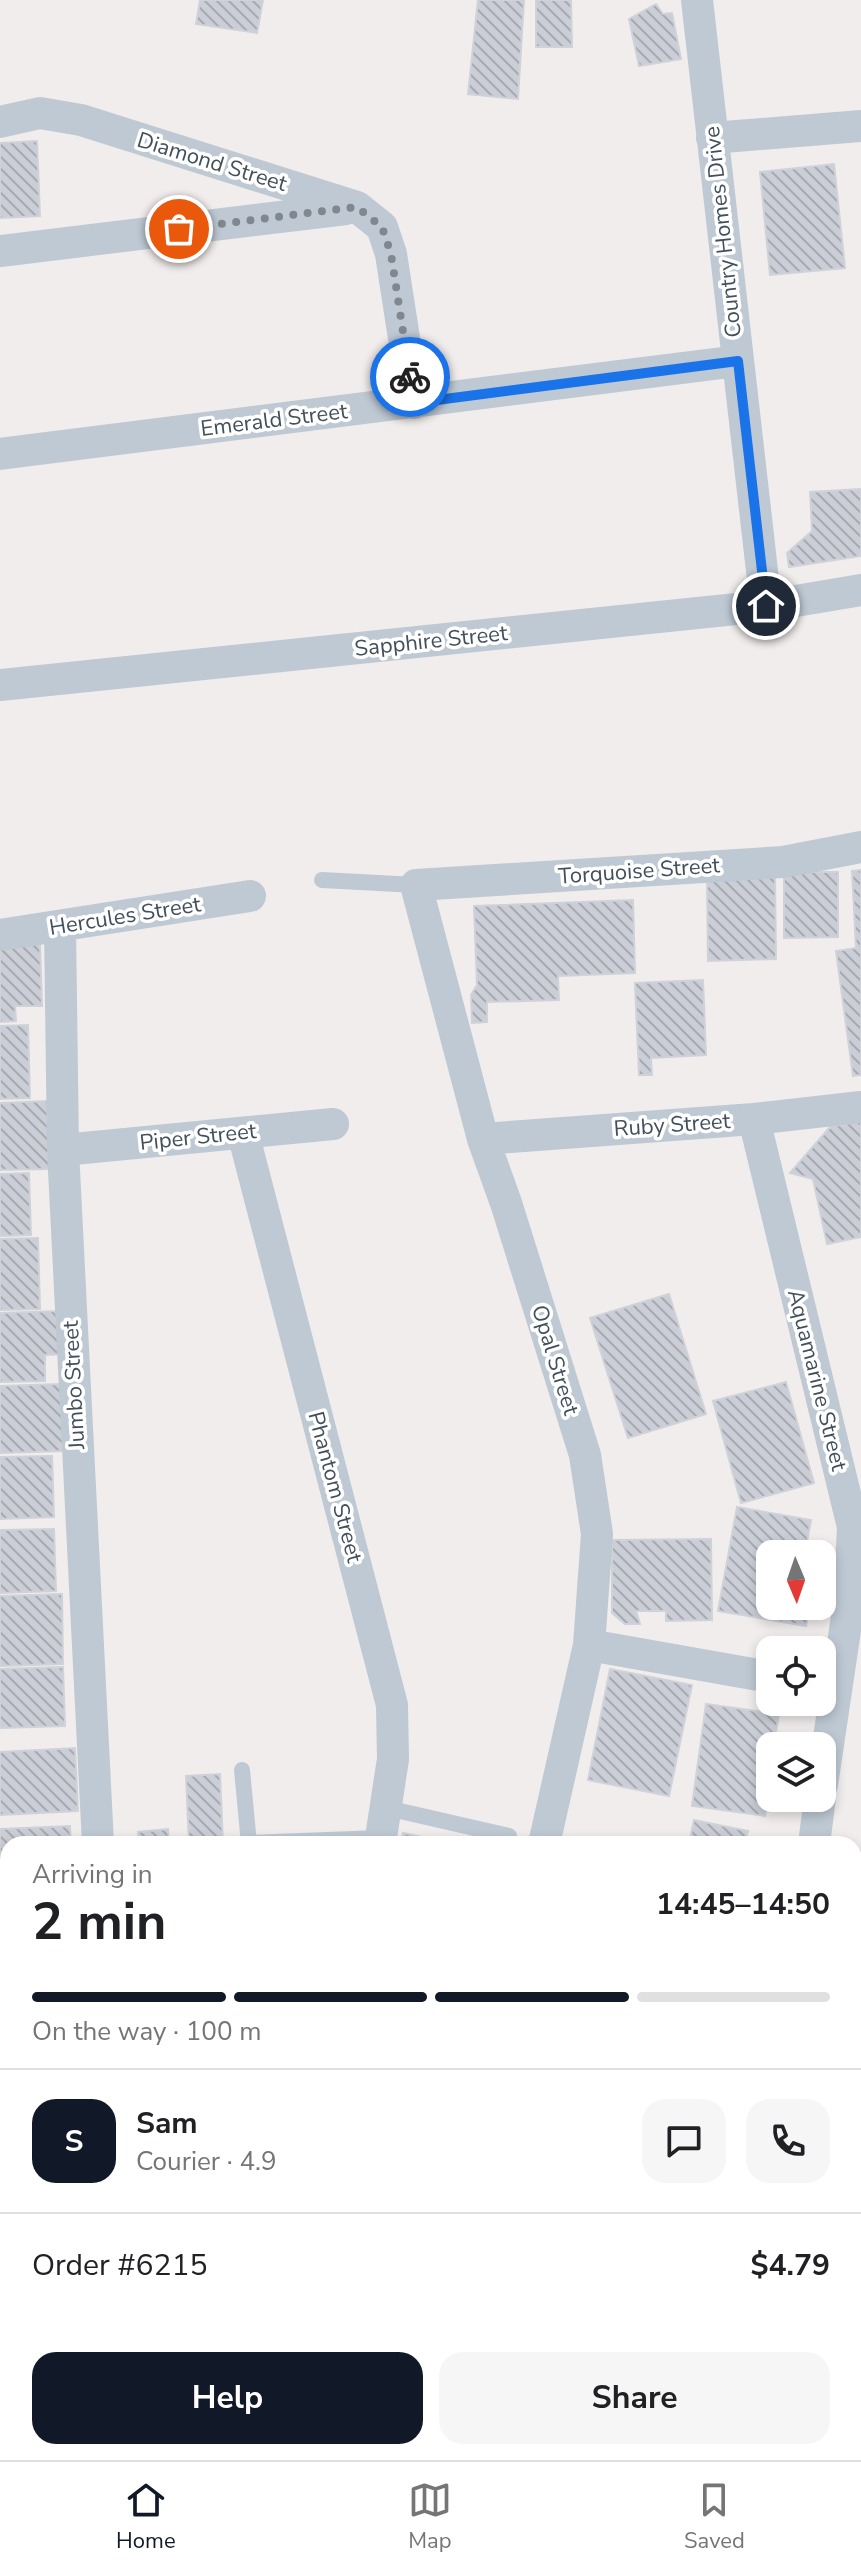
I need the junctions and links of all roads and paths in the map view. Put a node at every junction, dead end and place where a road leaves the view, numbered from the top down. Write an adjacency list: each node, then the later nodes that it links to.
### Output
1 (697, 0): 4 (street, Country Homes Drive)
2 (0, 122): 5 (street, Diamond Street)
3 (861, 126): 4 (street)
4 (712, 138): 7 (street, Country Homes Drive)
5 (357, 207): 6 (street); 8 (street, Diamond Street)
6 (0, 251)
7 (738, 361): 8 (street, Emerald Street); 11 (street, Country Homes Drive)
8 (414, 403): 9 (street, Emerald Street)
9 (0, 454)
10 (861, 590): 11 (street, Sapphire Street)
11 (766, 606): 12 (street, Sapphire Street)
12 (0, 685)
13 (861, 847): 15 (street, Torquoise Street)
14 (322, 880): 15 (lane)
15 (416, 885): 23 (street, Opal Street)
16 (250, 896): 17 (street, Hercules Street)
17 (60, 926): 18 (street, Hercules Street); 24 (street, Jumbo Street)
18 (0, 935)
19 (861, 1107): 20 (street, Ruby Street)
20 (754, 1119): 23 (street, Ruby Street); 27 (street, Aquamarine Street)
21 (333, 1124): 22 (street, Piper Street)
22 (243, 1133): 24 (street, Piper Street); 31 (street, Phantom Street)
23 (483, 1139): 25 (street, Opal Street)
24 (63, 1150): 32 (street, Jumbo Street)
25 (589, 1645): 26 (street); 36 (street, Opal Street)
26 (756, 1675)
27 (840, 1690): 28 (street, Aquamarine Street)
28 (832, 1732)
29 (242, 1770): 33 (lane)
30 (818, 1812): 37 (street)
31 (383, 1830): 34 (lane); 35 (lane)
32 (98, 1836)
33 (248, 1836)
34 (321, 1836)
35 (509, 1836)
36 (546, 1836)
37 (815, 1836)

